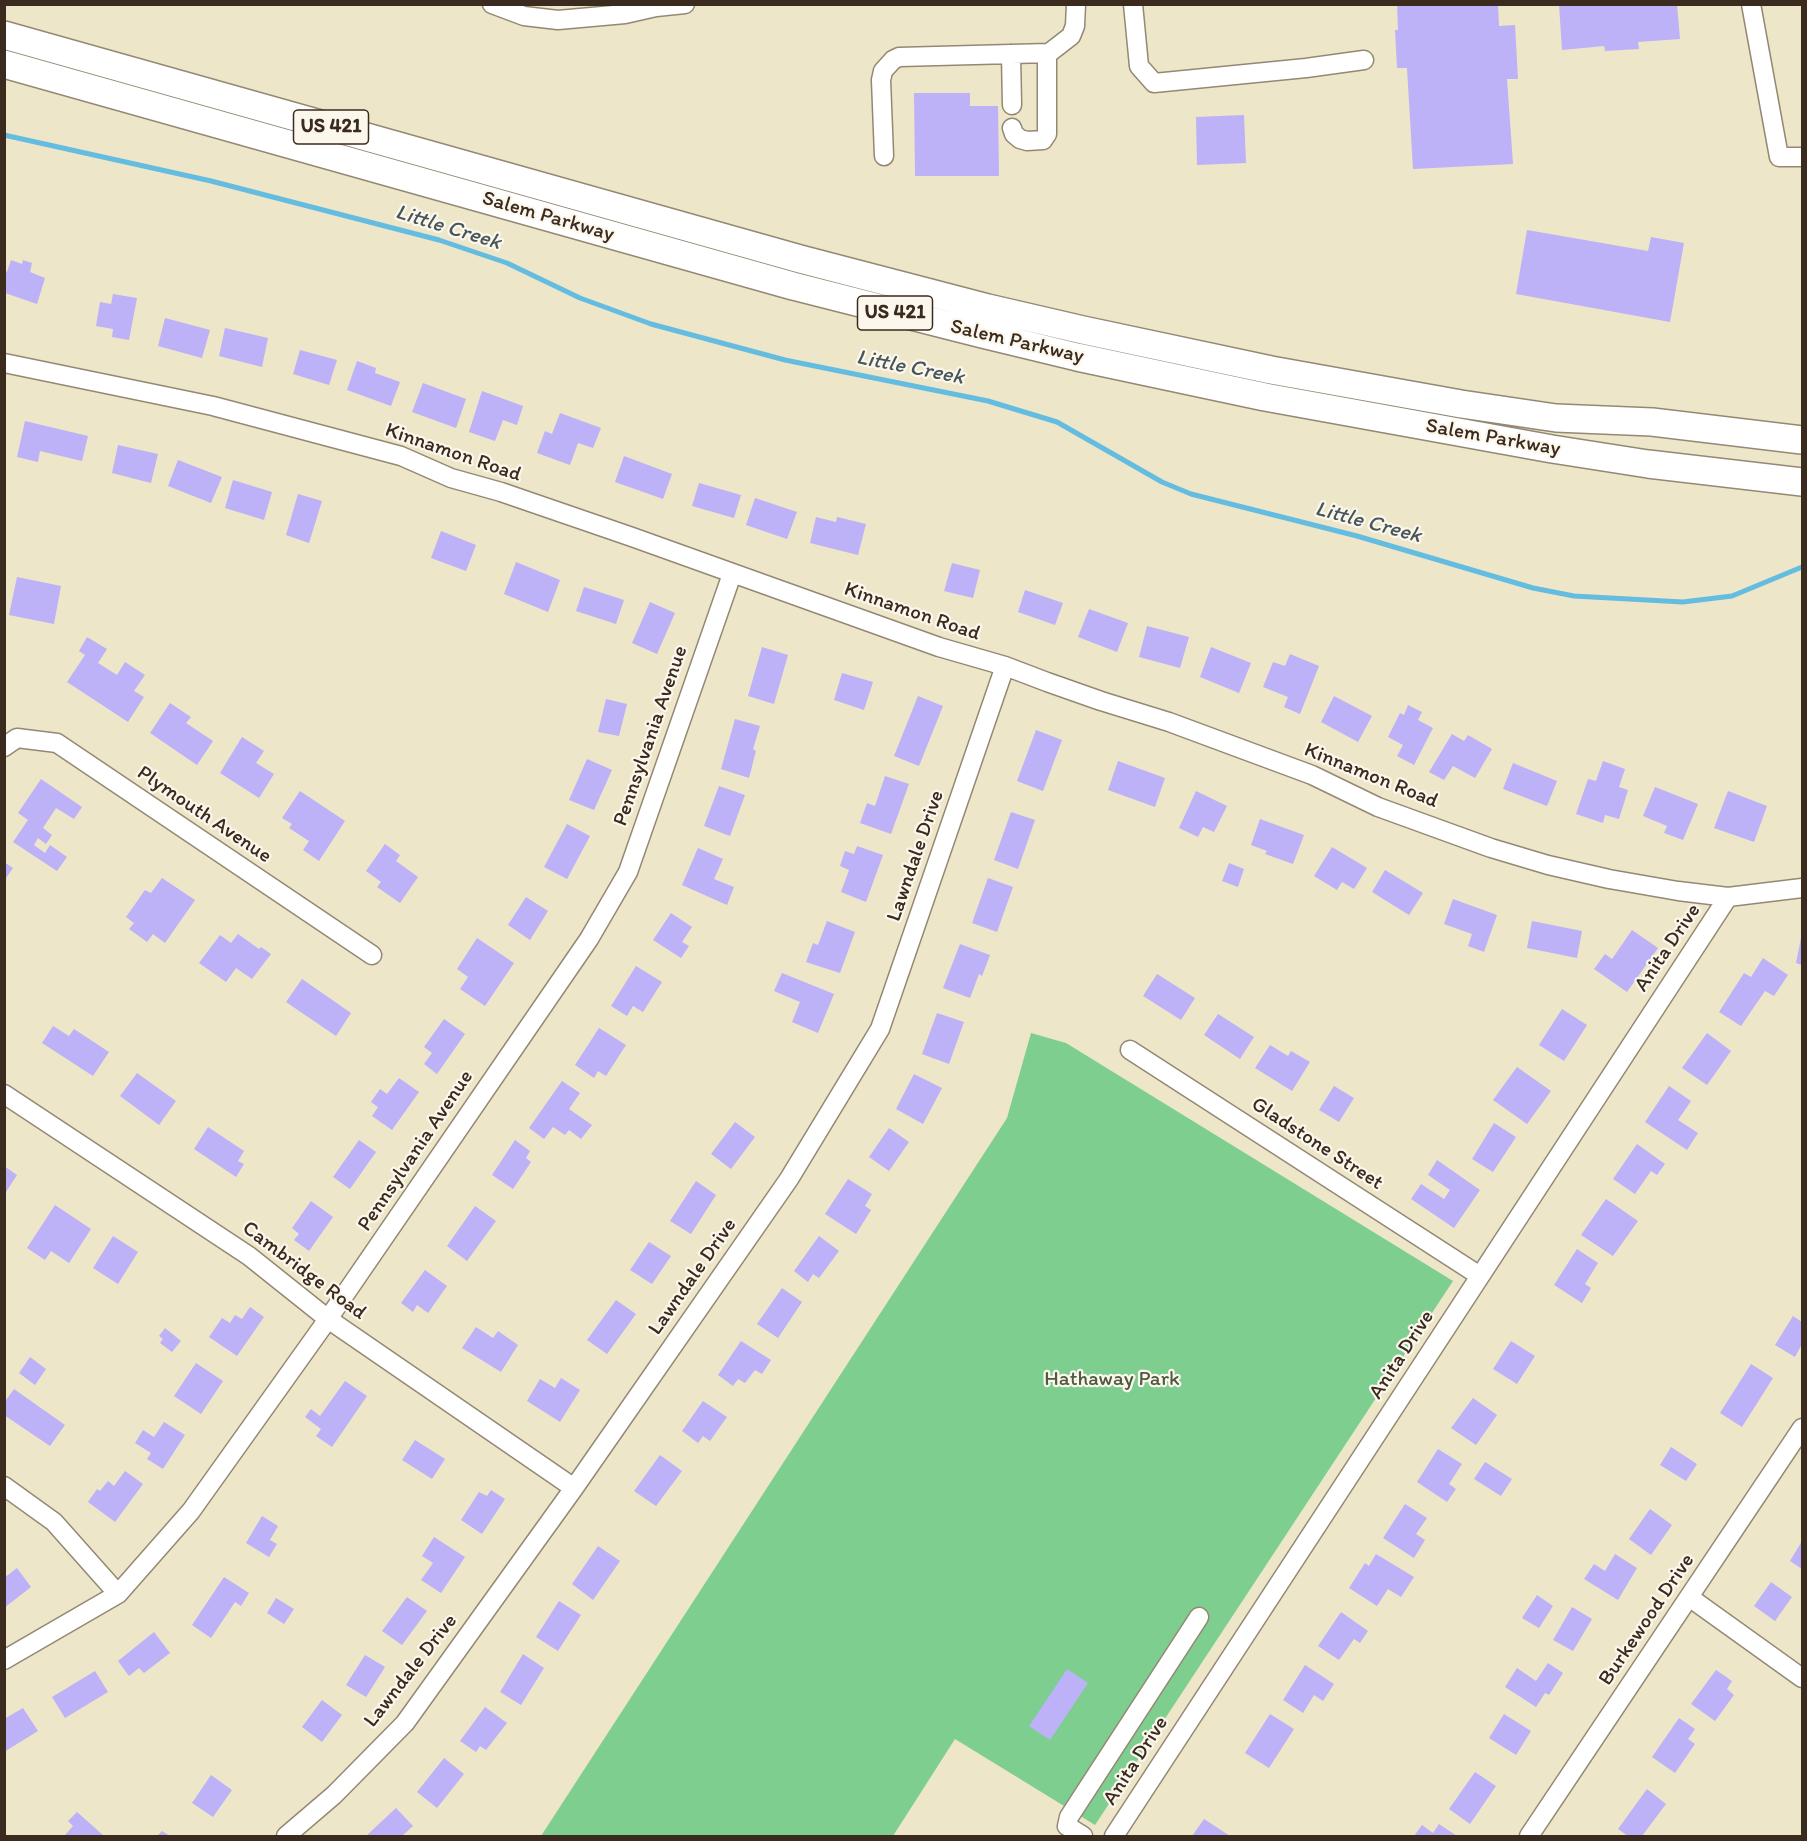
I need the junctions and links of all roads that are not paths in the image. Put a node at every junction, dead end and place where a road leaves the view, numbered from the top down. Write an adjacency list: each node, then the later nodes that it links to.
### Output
1 (1076, 4): 7 (street)
2 (1133, 4): 9 (street)
3 (1751, 4): 14 (street)
4 (684, 5): 5 (street)
5 (500, 6)
6 (4, 35): 16 (highway, Salem Parkway / US 421)
7 (1047, 52): 8 (street); 12 (street)
8 (1011, 54): 11 (street); 13 (street)
9 (1364, 60)
10 (4, 64): 17 (highway, Salem Parkway / US 421)
11 (1012, 105)
12 (1012, 128)
13 (884, 156)
14 (1803, 157)
15 (4, 363): 18 (street, Kinnamon Road)
16 (1803, 440)
17 (1803, 482)
18 (732, 574): 19 (street, Kinnamon Road); 27 (street, Pennsylvania Avenue)
19 (1005, 666): 22 (street, Kinnamon Road); 30 (street, Lawndale Drive)
20 (4, 747): 23 (street, Plymouth Avenue)
21 (1803, 888): 22 (street, Kinnamon Road)
22 (1728, 897): 26 (street, Anita Drive)
23 (372, 955)
24 (1130, 1050): 26 (street, Gladstone Street)
25 (4, 1094): 27 (street, Cambridge Road)
26 (1480, 1276): 38 (street, Anita Drive)
27 (328, 1319): 30 (street, Cambridge Road); 31 (street, Pennsylvania Avenue)
28 (1803, 1428): 32 (street, Burkewood Drive)
29 (4, 1486): 31 (street)
30 (574, 1488): 36 (street, Lawndale Drive)
31 (118, 1594): 34 (street, Pennsylvania Avenue)
32 (1689, 1597): 35 (street); 39 (street, Burkewood Drive)
33 (1198, 1617): 37 (street)
34 (4, 1660)
35 (1803, 1678)
36 (286, 1836)
37 (1083, 1836)
38 (1114, 1836)
39 (1529, 1836)

